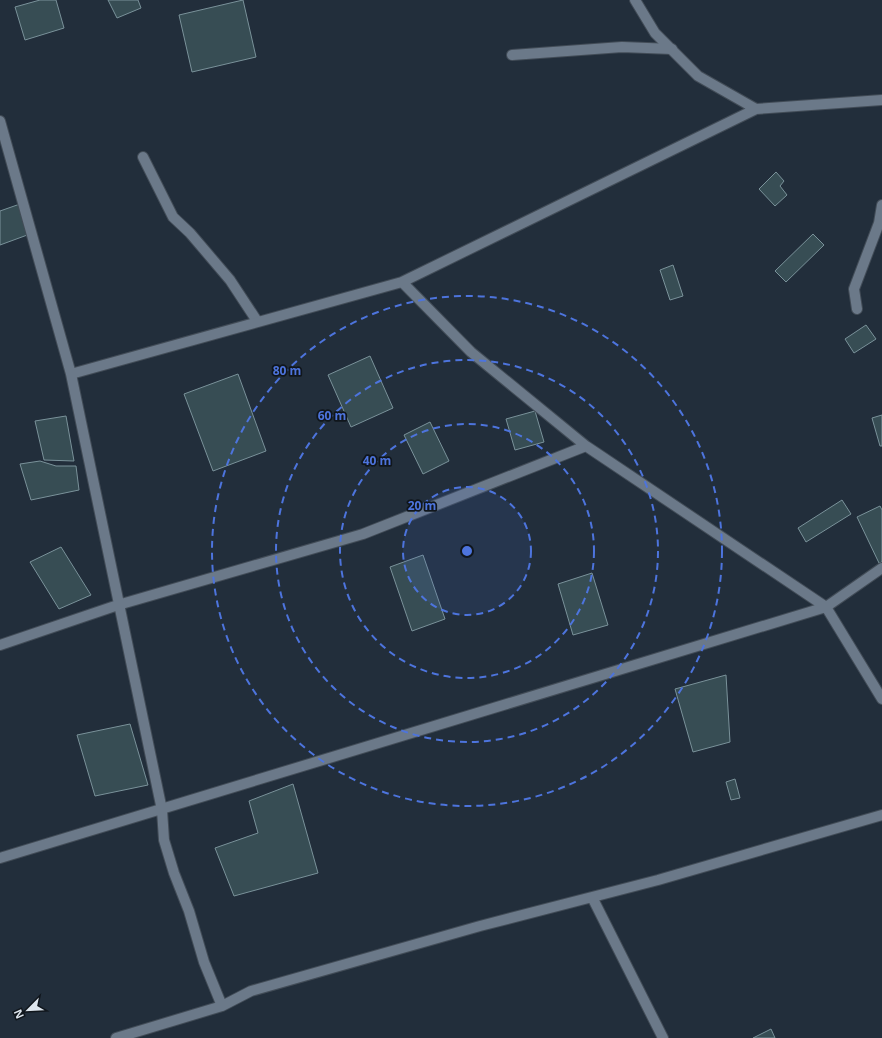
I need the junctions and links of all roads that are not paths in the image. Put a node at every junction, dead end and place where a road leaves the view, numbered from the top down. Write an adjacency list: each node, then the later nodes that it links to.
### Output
1 (635, 0): 2 (street)
2 (672, 49): 3 (street); 5 (street)
3 (512, 55)
4 (882, 100): 5 (street)
5 (756, 109): 9 (street)
6 (0, 121): 12 (street)
7 (143, 157): 11 (street)
8 (882, 205): 10 (street)
9 (402, 282): 11 (street); 13 (street)
10 (857, 309)
11 (257, 321): 12 (street)
12 (71, 374): 15 (street)
13 (586, 446): 15 (street); 16 (street)
14 (882, 568): 16 (street)
15 (118, 605): 17 (street); 19 (street)
16 (826, 608): 18 (street); 19 (street)
17 (0, 645)
18 (882, 699)
19 (162, 810): 21 (street); 23 (street)
20 (882, 815): 22 (street)
21 (0, 858)
22 (592, 897): 23 (street); 25 (street)
23 (222, 1006): 24 (street)
24 (116, 1038)
25 (663, 1038)

